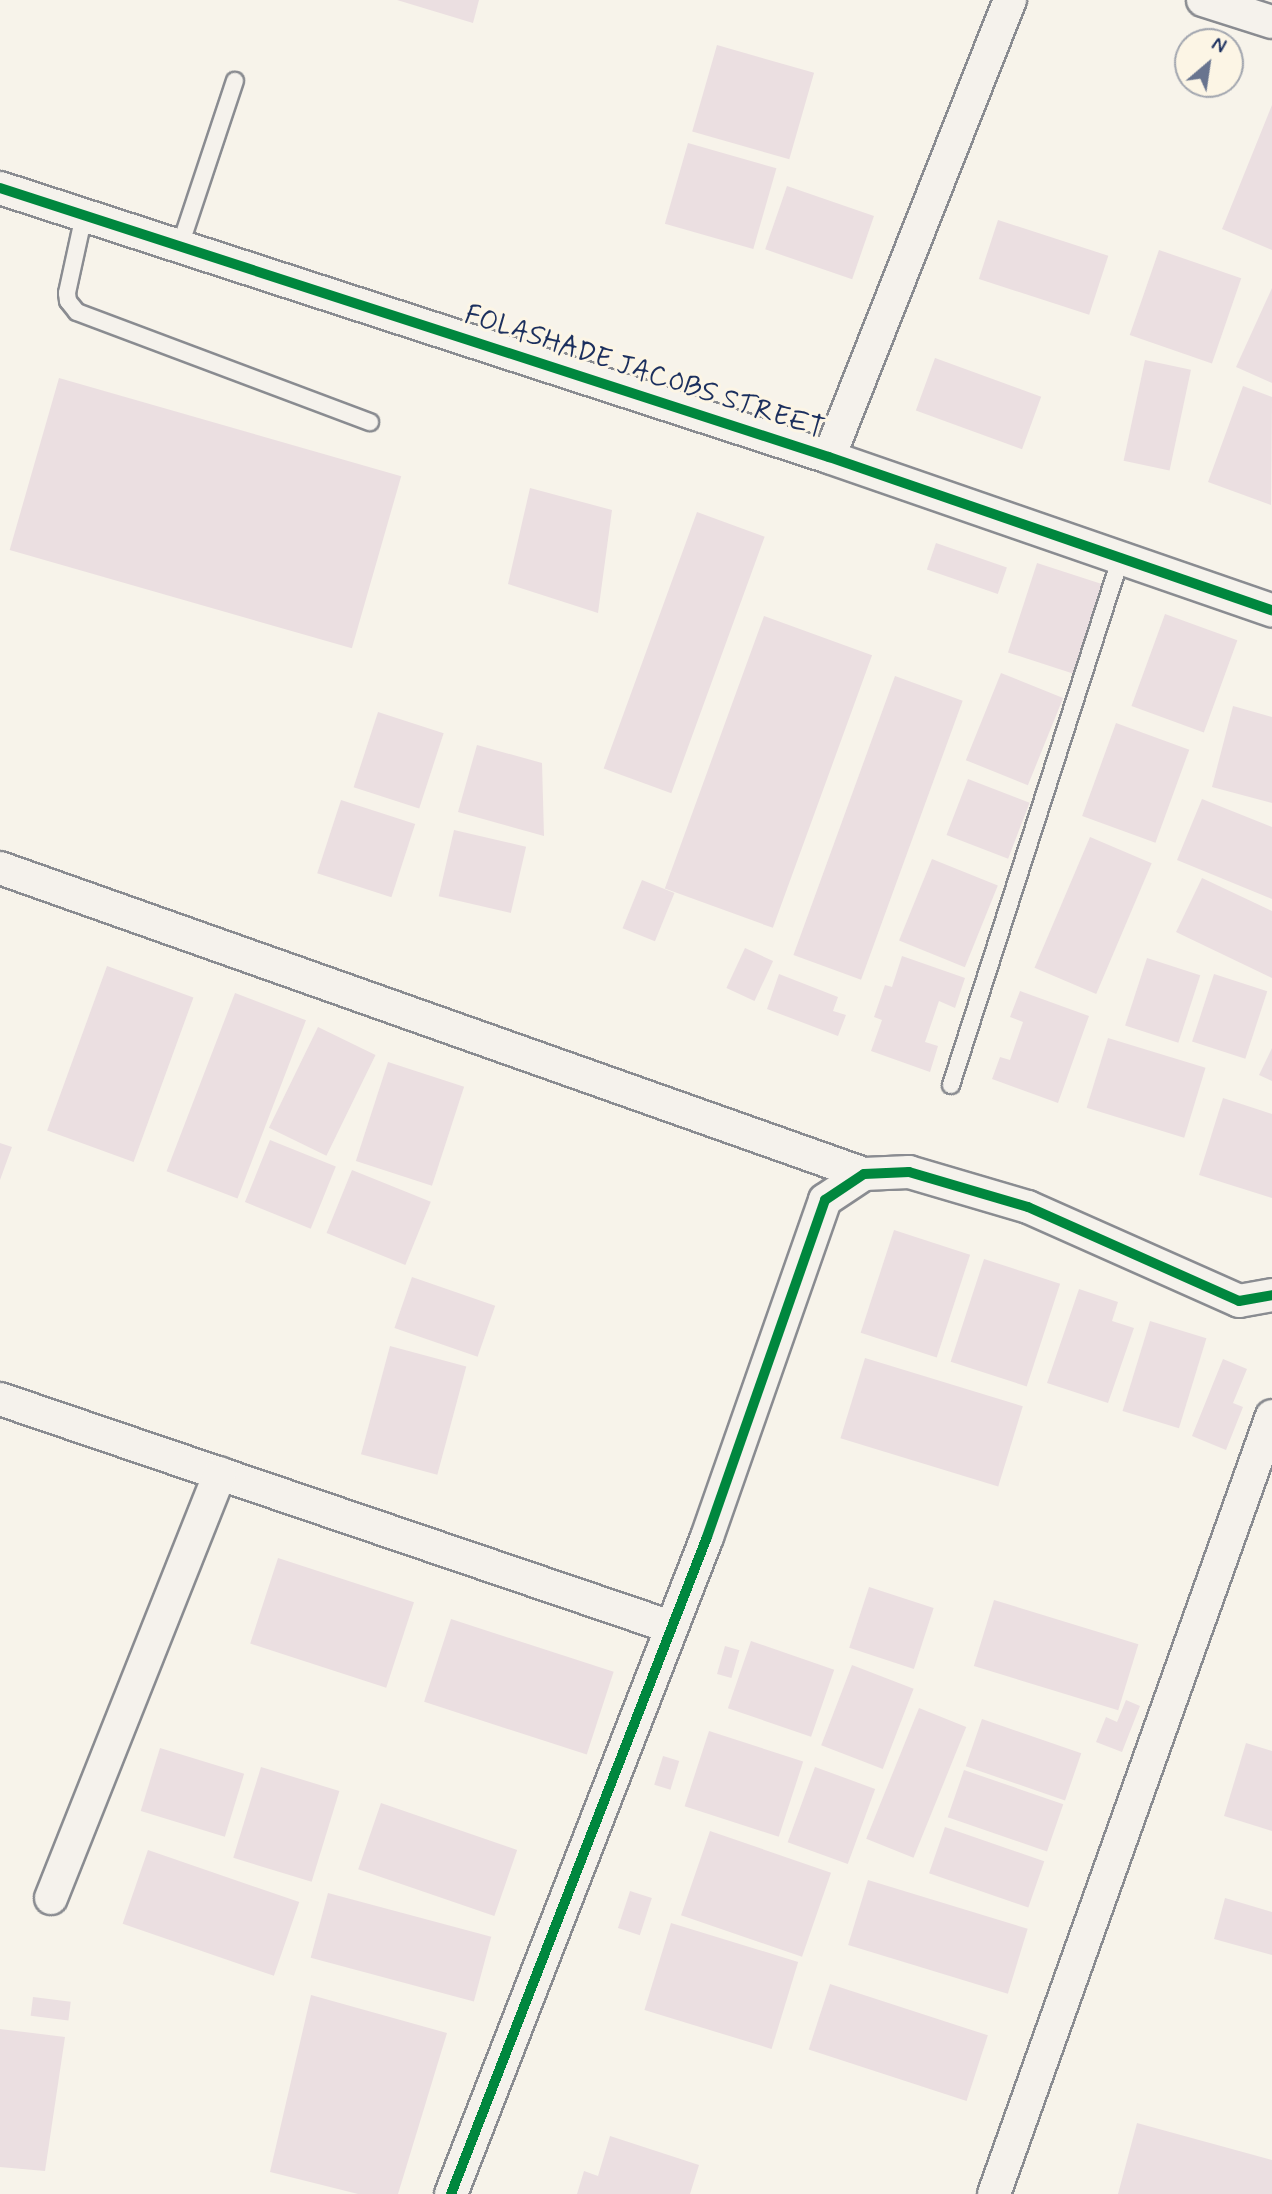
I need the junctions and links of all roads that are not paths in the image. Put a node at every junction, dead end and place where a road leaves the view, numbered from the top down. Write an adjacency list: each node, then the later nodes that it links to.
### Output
1 (1010, 0): 9 (street)
2 (1203, 0): 3 (street)
3 (1272, 23)
4 (235, 80): 7 (lane)
5 (0, 188): 6 (street, FOLASHADE JACOBS STREET)
6 (84, 215): 7 (street, FOLASHADE JACOBS STREET); 8 (lane)
7 (180, 246): 9 (street, FOLASHADE JACOBS STREET)
8 (370, 422)
9 (829, 457): 10 (street, FOLASHADE JACOBS STREET)
10 (1121, 558): 11 (street, FOLASHADE JACOBS STREET); 13 (lane)
11 (1272, 610)
12 (0, 868): 14 (street)
13 (951, 1085)
14 (863, 1174): 15 (street); 19 (street)
15 (1272, 1296)
16 (0, 1399): 18 (street)
17 (1272, 1416): 22 (street)
18 (219, 1473): 19 (street); 20 (street)
19 (671, 1627): 21 (street)
20 (51, 1898)
21 (452, 2194)
22 (994, 2194)

